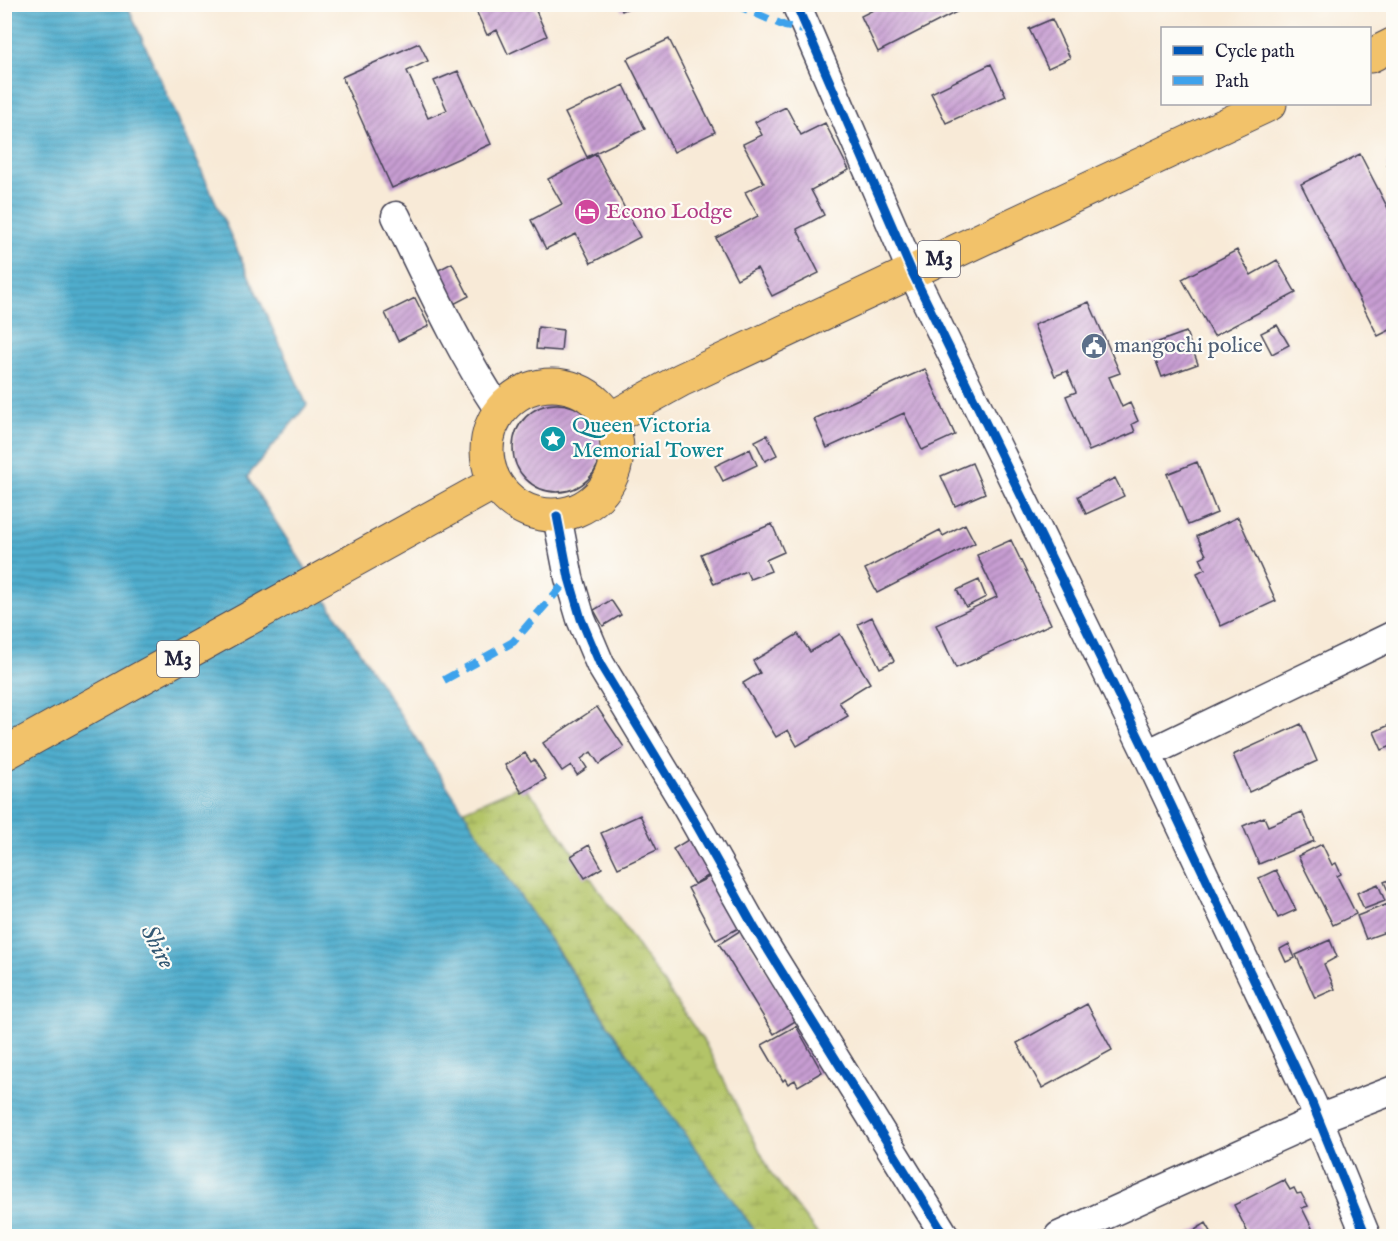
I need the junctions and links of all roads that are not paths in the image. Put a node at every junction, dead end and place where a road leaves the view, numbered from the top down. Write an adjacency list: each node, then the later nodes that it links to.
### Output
1 (796, 4): 6 (street)
2 (1394, 44): 3 (highway)
3 (1371, 56)
4 (1268, 105): 6 (highway, M3)
5 (396, 216): 7 (street)
6 (912, 272): 8 (highway, M3); 13 (street)
7 (499, 410): 8 (highway); 9 (highway)
8 (610, 419): 10 (highway)
9 (494, 483): 10 (highway); 12 (highway, M3)
10 (557, 516): 16 (street)
11 (1394, 635): 13 (street)
12 (4, 754)
13 (1147, 754): 15 (street)
14 (1394, 1090): 15 (street)
15 (1318, 1119): 17 (street); 18 (street)
16 (945, 1236)
17 (1059, 1236)
18 (1366, 1236)

